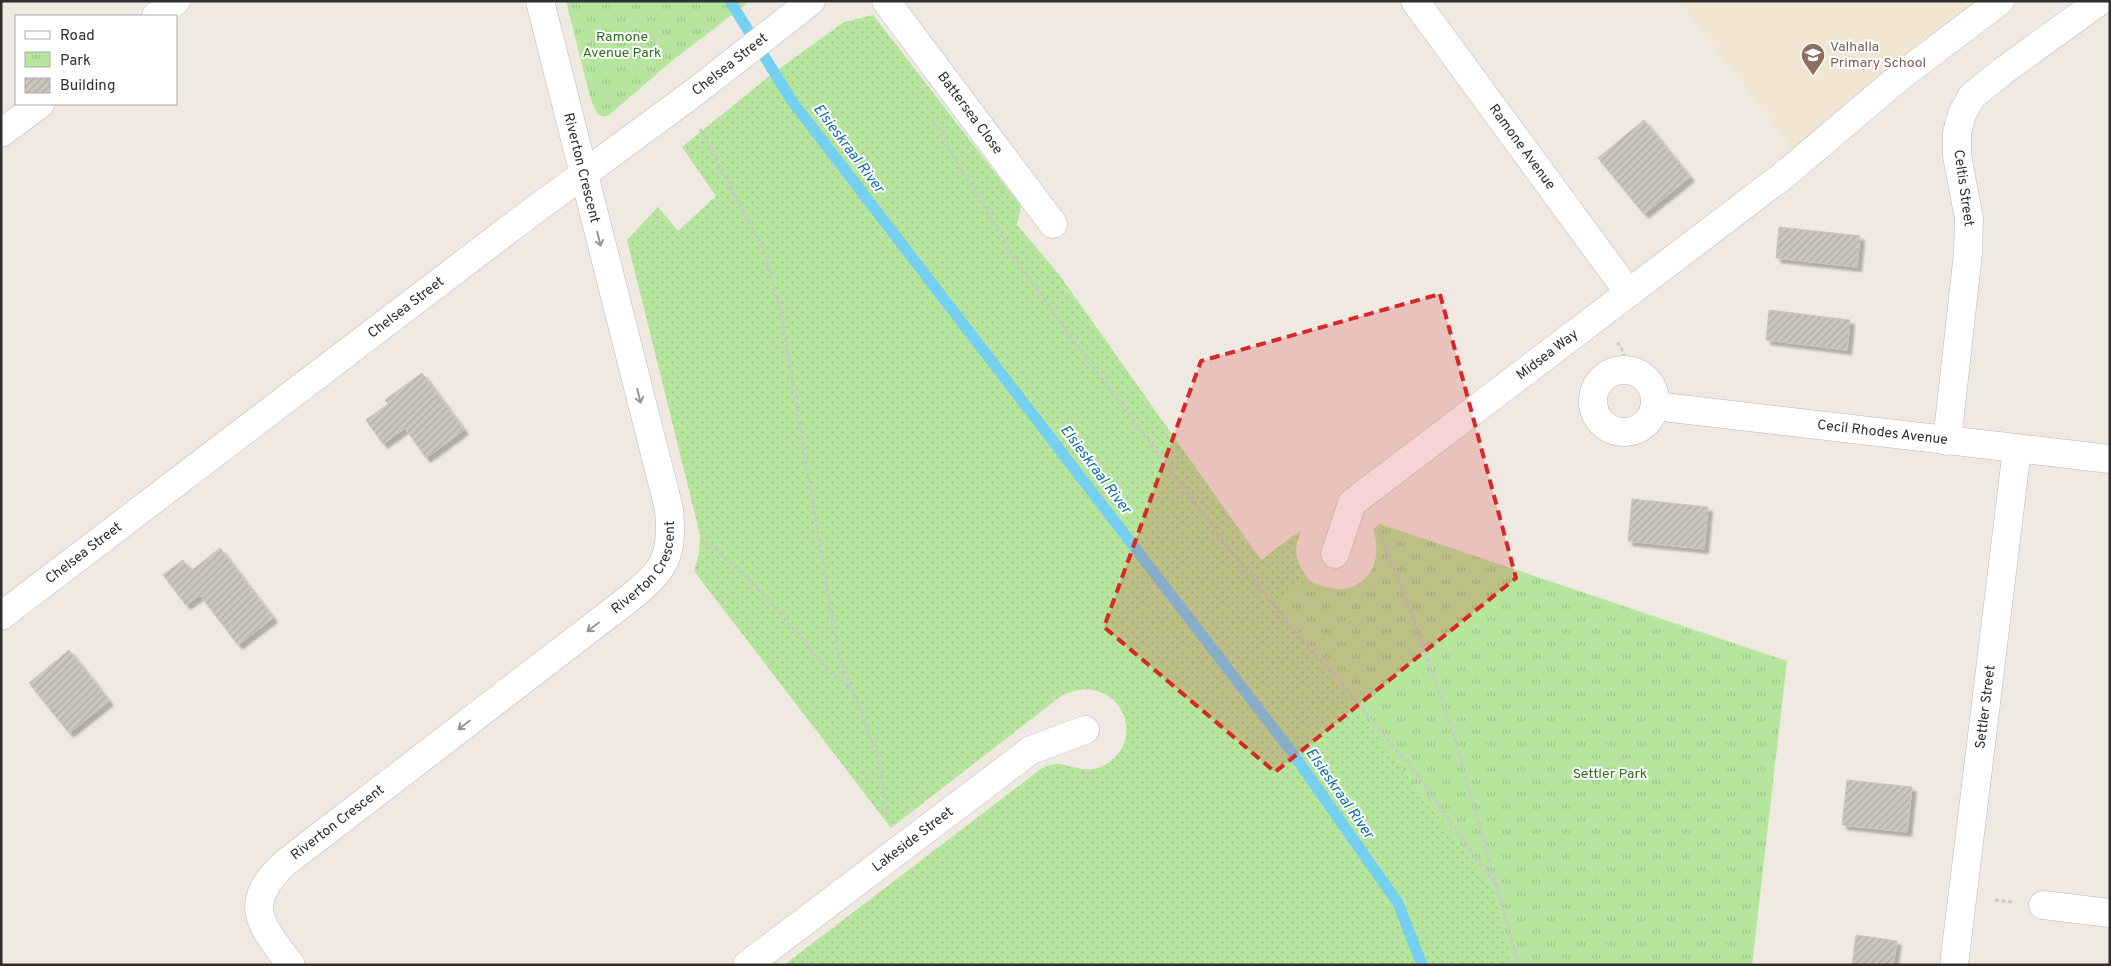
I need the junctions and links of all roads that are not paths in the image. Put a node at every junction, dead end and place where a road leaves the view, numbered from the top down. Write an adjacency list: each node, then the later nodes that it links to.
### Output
1 (176, 1): 8 (street)
2 (540, 1): 11 (street, Riverton Crescent)
3 (811, 1): 11 (street, Chelsea Street)
4 (886, 1): 12 (street, Battersea Close)
5 (1415, 1): 13 (street, Ramone Avenue)
6 (2000, 1): 13 (street, Midsea Way)
7 (2100, 1): 15 (street, Celtis Street)
8 (157, 15)
9 (39, 105): 10 (street)
10 (1, 133)
11 (582, 175): 19 (street, Chelsea Street); 23 (street, Riverton Crescent, one-way to 23)
12 (1053, 224)
13 (1629, 293): 18 (street, Midsea Way)
14 (1655, 406): 14 (street); 15 (street, Cecil Rhodes Avenue)
15 (1947, 441): 16 (street, Cecil Rhodes Avenue)
16 (2017, 449): 17 (street, Cecil Rhodes Avenue); 25 (street, Settler Street)
17 (2110, 460)
18 (1335, 554)
19 (1, 616)
20 (1085, 730): 24 (street, Lakeside Street)
21 (2043, 905): 22 (street)
22 (2110, 913)
23 (291, 965)
24 (747, 965)
25 (1954, 965)

